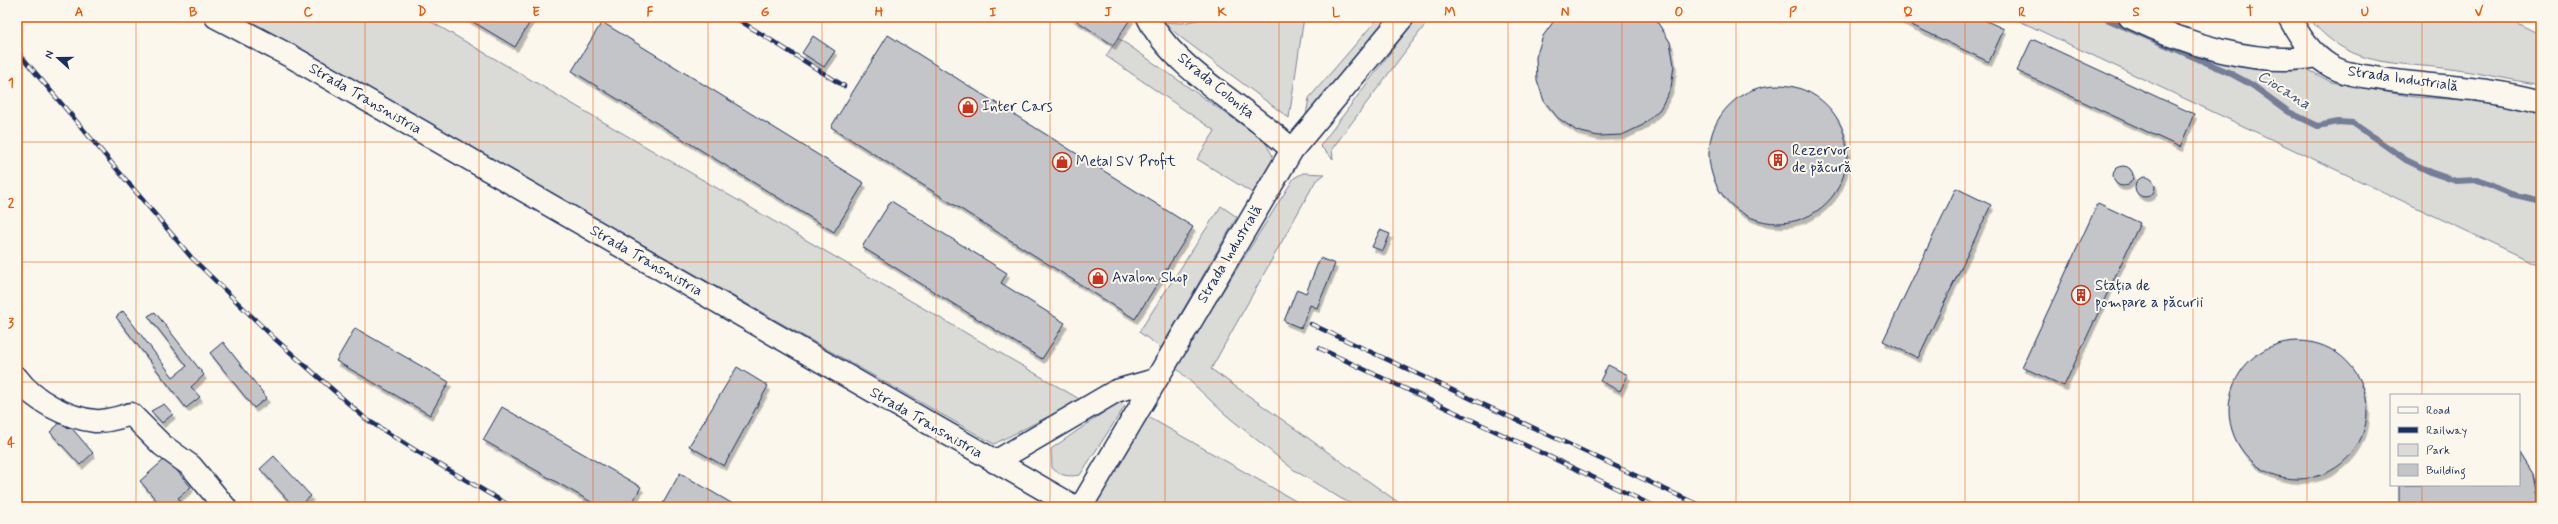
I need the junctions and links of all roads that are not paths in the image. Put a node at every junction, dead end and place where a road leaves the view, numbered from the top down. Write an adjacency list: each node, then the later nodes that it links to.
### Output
1 (216, 17): 11 (street, Strada Transnistria)
2 (1148, 17): 8 (street, Strada Colonița)
3 (1403, 17): 8 (street, Strada Industrială)
4 (2130, 17): 6 (street)
5 (2289, 17): 6 (street, Strada Industrială)
6 (2317, 56): 7 (street, Strada Industrială)
7 (2541, 102)
8 (1292, 150): 10 (street, Strada Industrială)
9 (17, 378): 12 (street)
10 (1155, 380): 11 (street); 14 (street, Strada Industrială)
11 (995, 462): 13 (street, Strada Transnistria)
12 (225, 507)
13 (1075, 507)
14 (1081, 507)

